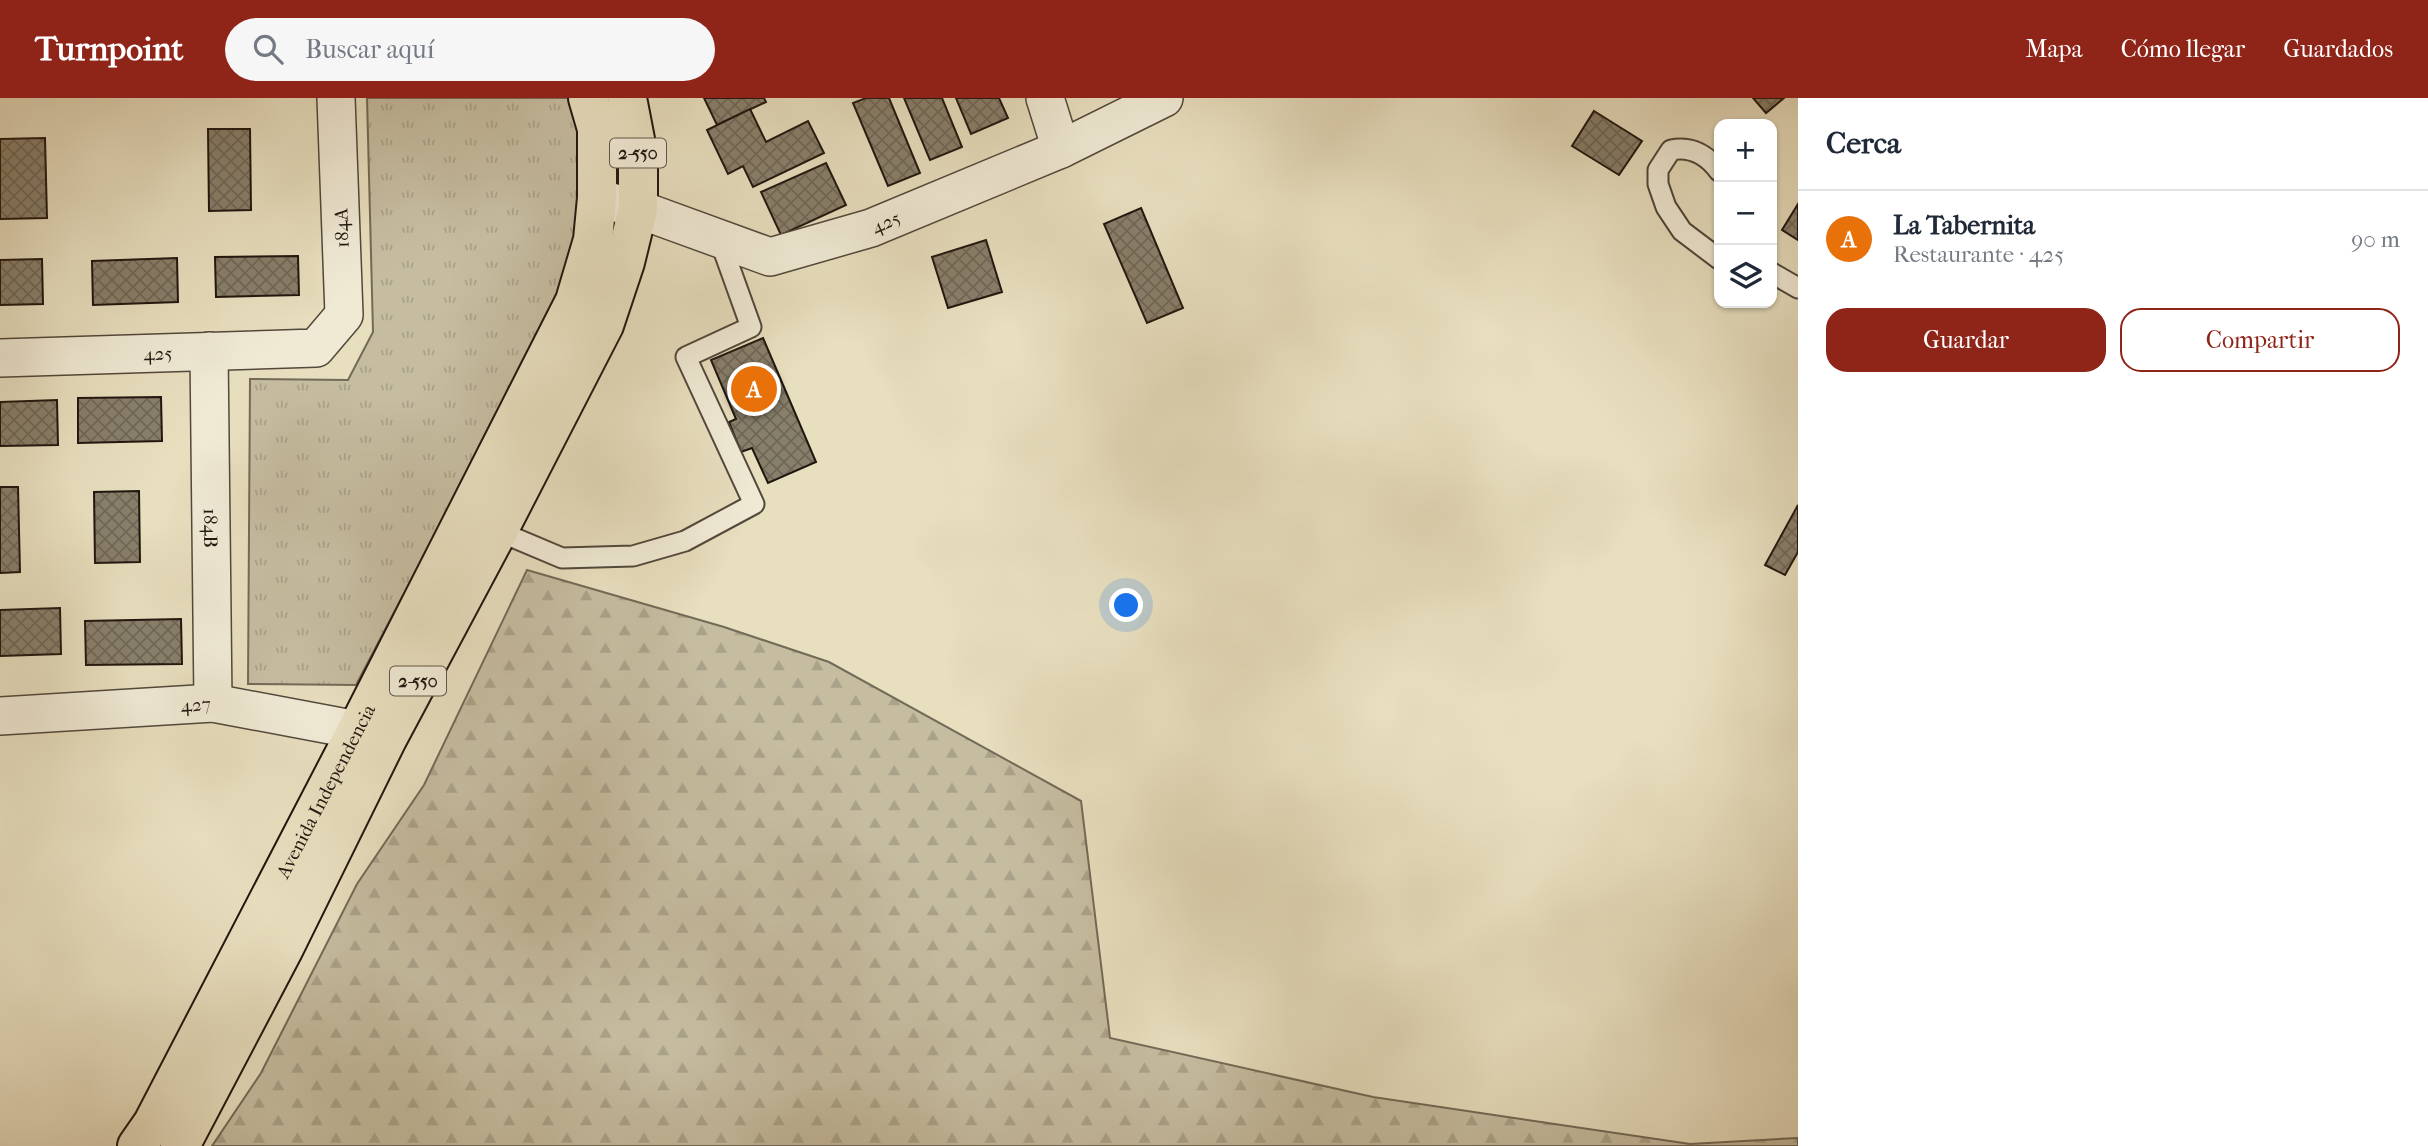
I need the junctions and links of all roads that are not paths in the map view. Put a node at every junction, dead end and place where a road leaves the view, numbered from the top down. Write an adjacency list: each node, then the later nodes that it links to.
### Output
1 (336, 98): 14 (street, 184A)
2 (588, 98): 8 (main road, 2-550)
3 (627, 98): 9 (main road, 2-550)
4 (1045, 98): 6 (street)
5 (1164, 98): 6 (street, 425)
6 (1061, 149): 10 (street, 425)
7 (1714, 164): 11 (lane)
8 (597, 198): 9 (street, 425); 20 (main road, Avenida Independencia / 2-550)
9 (638, 209): 10 (street, 425); 17 (main road, Avenida Independencia / 2-550)
10 (718, 237): 17 (lane)
11 (1714, 255)
12 (1777, 276): 13 (lane)
13 (1798, 288)
14 (316, 348): 15 (street, 425)
15 (209, 351): 16 (street, 425); 18 (street, 184B)
16 (0, 358)
17 (498, 531): 20 (main road, Avenida Independencia / 2-550)
18 (213, 703): 19 (street, 427); 20 (street, 427)
19 (0, 716)
20 (372, 735): 21 (main road, Avenida Independencia / 2-550); 22 (main road, Avenida Independencia / 2-550)
21 (137, 1146)
22 (180, 1146)

